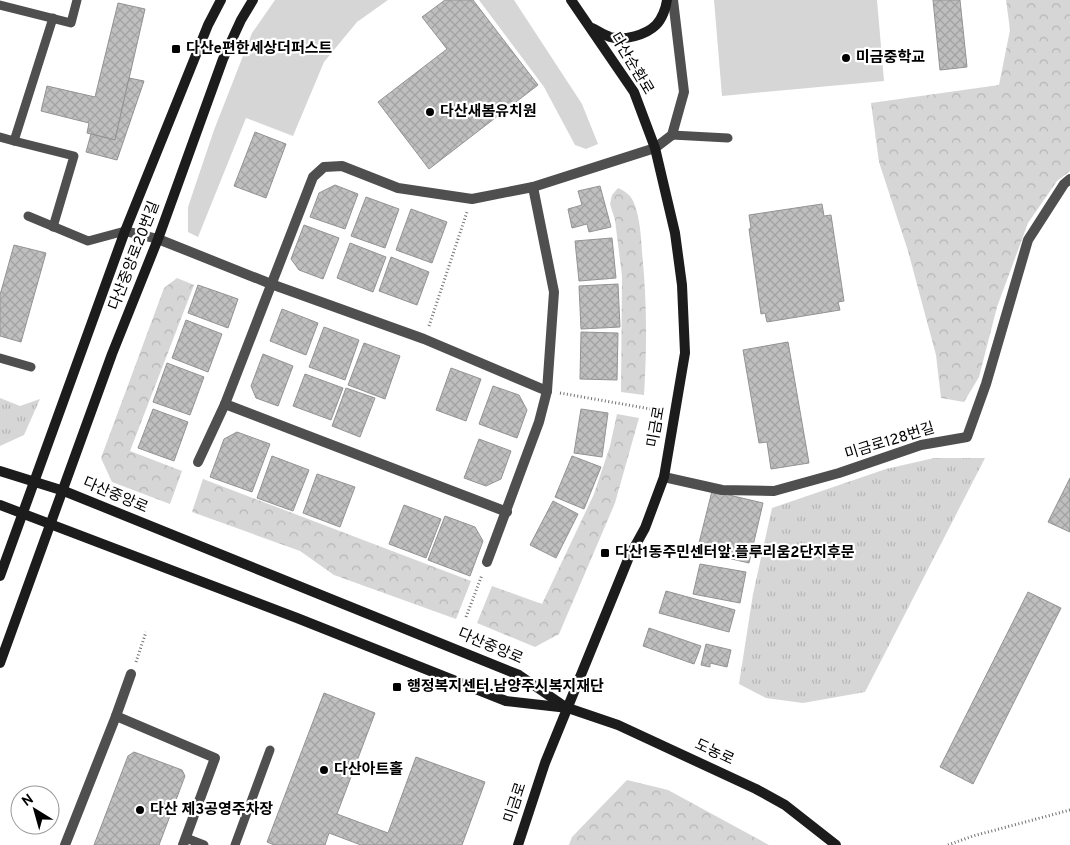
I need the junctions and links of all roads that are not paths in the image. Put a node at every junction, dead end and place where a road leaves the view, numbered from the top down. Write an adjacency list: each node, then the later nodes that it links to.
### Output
1 (77, 0): 8 (lane)
2 (221, 0): 19 (street, 다산중앙로20번길)
3 (253, 0): 20 (street, 다산중앙로20번길)
4 (571, 0): 9 (street, 다산순환로)
5 (667, 0): 9 (street)
6 (673, 0): 10 (street)
7 (0, 4): 8 (lane)
8 (53, 18): 13 (lane)
9 (592, 28): 14 (street, 다산순환로)
10 (672, 135): 12 (lane); 14 (street)
11 (0, 137): 13 (lane)
12 (728, 138)
13 (14, 141): 18 (lane)
14 (655, 148): 16 (street); 28 (street, 미금로)
15 (1070, 180): 28 (street, 미금로128번길)
16 (533, 187): 21 (street); 24 (street)
17 (28, 216): 18 (lane)
18 (53, 227): 19 (lane)
19 (125, 231): 20 (street); 29 (street, 다산중앙로20번길)
20 (158, 239): 21 (street); 30 (street, 다산중앙로20번길)
21 (271, 284): 24 (street); 25 (street)
22 (0, 358): 23 (lane)
23 (31, 367)
24 (547, 391): 32 (street)
25 (225, 404): 26 (street); 32 (street)
26 (198, 462)
27 (0, 471): 29 (street, 다산중앙로)
28 (664, 477): 39 (street, 미금로)
29 (34, 482): 30 (street, 다산중앙로); 33 (street, 다산중앙로20번길)
30 (64, 491): 34 (street, 다산중앙로20번길); 39 (street, 다산중앙로)
31 (0, 505): 33 (street)
32 (507, 512): 35 (street)
33 (24, 514): 34 (street); 36 (street, 다산중앙로20번길)
34 (50, 525): 37 (street, 다산중앙로20번길); 39 (street)
35 (487, 562)
36 (0, 576)
37 (0, 663)
38 (131, 674): 40 (street)
39 (568, 708): 46 (street, 미금로); 47 (street, 도농로)
40 (116, 716): 42 (street); 43 (street)
41 (270, 750): 45 (lane)
42 (185, 842): 44 (lane)
43 (65, 845)
44 (204, 845)
45 (235, 845)
46 (518, 845)
47 (836, 845)

